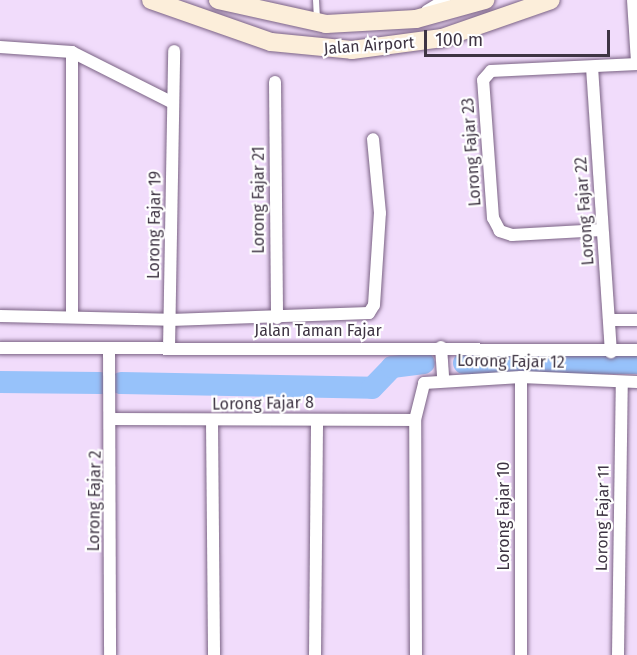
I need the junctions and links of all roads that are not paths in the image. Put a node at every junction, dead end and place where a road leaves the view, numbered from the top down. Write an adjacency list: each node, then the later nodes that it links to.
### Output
1 (152, 0): 5 (main road, Jalan Airport)
2 (316, 0): 9 (lane)
3 (444, 0): 8 (street)
4 (485, 0): 8 (main road, Jalan Airport)
5 (551, 0)
6 (633, 0): 10 (street)
7 (224, 1): 9 (main road, Jalan Airport)
8 (416, 19): 9 (main road, Jalan Airport)
9 (317, 23)
10 (636, 46): 14 (street)
11 (0, 48): 13 (street)
12 (174, 51): 17 (street, Lorong Fajar 19)
13 (72, 52): 17 (street); 21 (street)
14 (637, 63): 15 (street, Lorong Fajar 23)
15 (592, 67): 19 (street, Lorong Fajar 22); 19 (street, Lorong Fajar 23)
16 (275, 82): 22 (street, Lorong Fajar 21)
17 (173, 103): 23 (street, Lorong Fajar 19)
18 (373, 139): 22 (street)
19 (602, 230): 24 (street, Lorong Fajar 22)
20 (0, 316): 21 (street)
21 (72, 316): 23 (street)
22 (277, 318): 23 (street)
23 (170, 320): 29 (street, Lorong Fajar 19)
24 (609, 320): 25 (street); 31 (street, Lorong Fajar 22)
25 (637, 320)
26 (441, 347): 29 (street, Jalan Taman Fajar); 31 (street, Jalan Taman Fajar); 33 (street)
27 (0, 348): 28 (street, Jalan Taman Fajar)
28 (109, 348): 29 (street, Jalan Taman Fajar); 36 (street, Lorong Fajar 2)
29 (170, 349)
30 (637, 350): 31 (street, Jalan Taman Fajar)
31 (611, 352)
32 (521, 377): 33 (street, Lorong Fajar 12); 34 (street, Lorong Fajar 12); 44 (street, Lorong Fajar 10)
33 (442, 378): 38 (street, Lorong Fajar 12)
34 (622, 382): 35 (street, Lorong Fajar 12); 45 (street, Lorong Fajar 11)
35 (637, 382)
36 (113, 419): 39 (street, Lorong Fajar 8); 40 (street, Lorong Fajar 2)
37 (317, 420): 38 (street, Lorong Fajar 8); 39 (street, Lorong Fajar 8); 42 (street)
38 (415, 420): 43 (street)
39 (212, 421): 41 (street)
40 (110, 655)
41 (214, 655)
42 (315, 655)
43 (416, 655)
44 (521, 655)
45 (618, 655)

